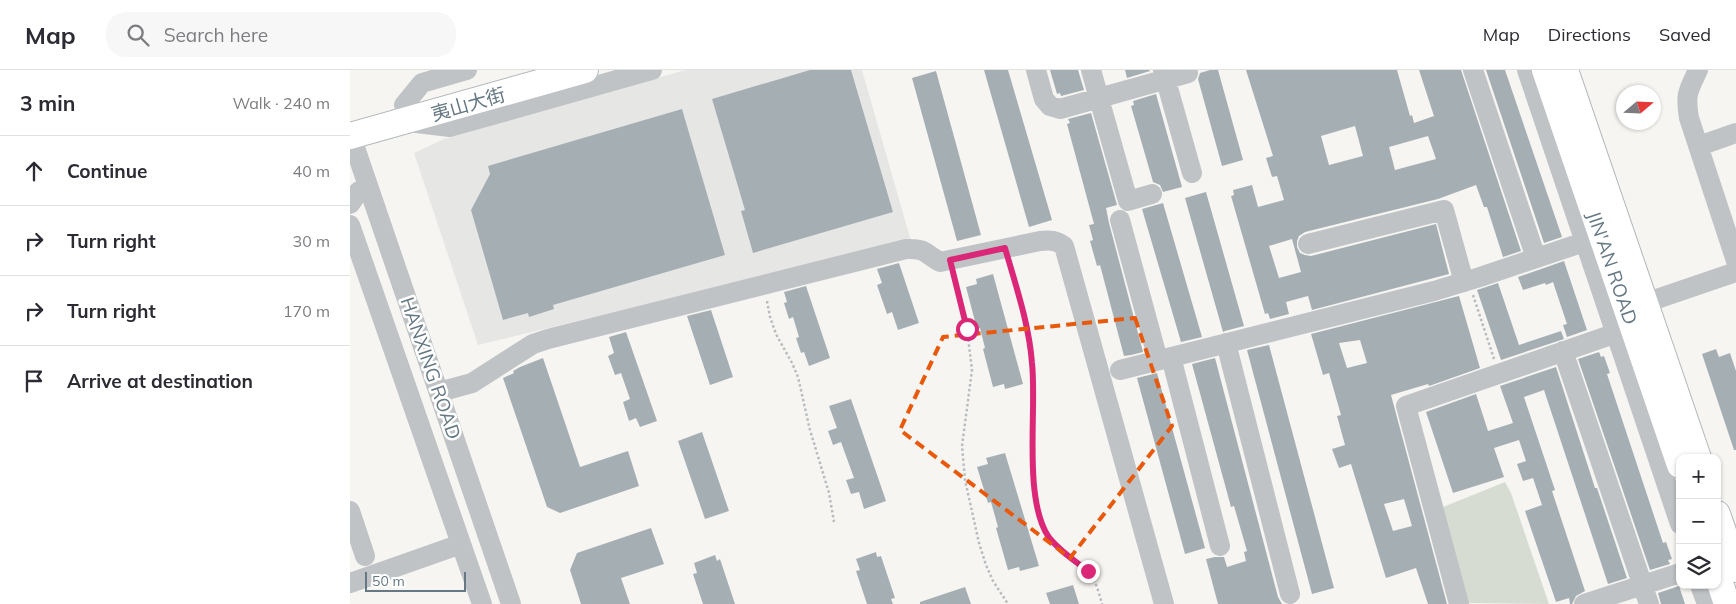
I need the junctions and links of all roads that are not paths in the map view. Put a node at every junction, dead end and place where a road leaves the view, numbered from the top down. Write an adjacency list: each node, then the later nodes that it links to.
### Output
1 (468, 70): 15 (street)
2 (530, 70): 15 (main road, 夷山大街)
3 (585, 70): 15 (main road, 夷山大街)
4 (652, 70): 15 (street)
5 (1036, 70): 14 (street)
6 (1091, 70): 14 (street)
7 (1473, 70): 27 (street)
8 (1527, 70): 25 (street)
9 (1545, 70): 25 (main road, JIN'AN ROAD)
10 (1565, 70): 31 (main road, JIN'AN ROAD)
11 (1698, 70): 18 (street)
12 (1188, 74): 13 (street)
13 (1164, 75): 14 (street); 20 (street)
14 (1099, 98): 21 (street)
15 (404, 113): 16 (main road, 夷山大街)
16 (350, 131): 37 (street, HANXING ROAD)
17 (1736, 133): 18 (street)
18 (1698, 146): 28 (street)
19 (350, 165): 22 (street, HANXING ROAD)
20 (1192, 173)
21 (1152, 194)
22 (354, 198): 55 (street, HANXING ROAD)
23 (1120, 220): 35 (street)
24 (350, 225): 43 (street)
25 (1593, 239): 27 (street); 32 (main road, JIN'AN ROAD)
26 (1308, 244): 30 (street)
27 (1536, 258): 30 (street)
28 (1736, 261)
29 (1736, 272): 31 (street)
30 (1468, 288): 33 (street)
31 (1645, 303): 38 (main road, JIN'AN ROAD)
32 (1624, 330): 34 (street); 39 (main road, JIN'AN ROAD); 40 (street)
33 (1226, 343): 35 (street); 52 (street)
34 (1563, 351): 49 (street); 58 (street)
35 (1164, 359): 36 (street); 44 (street)
36 (1120, 370)
37 (439, 392): 56 (street, HANXING ROAD); 57 (street)
38 (1697, 454)
39 (1676, 455)
40 (1676, 510)
41 (350, 512): 45 (street)
42 (1721, 526): 46 (main road)
43 (461, 544): 48 (street); 54 (street)
44 (1220, 546)
45 (365, 556)
46 (1736, 569)
47 (1676, 574): 49 (street)
48 (350, 583)
49 (1642, 585): 53 (street); 59 (street)
50 (1721, 585): 61 (main road)
51 (1701, 589): 60 (street)
52 (1290, 594)
53 (1594, 602)
54 (482, 604)
55 (500, 604)
56 (511, 604)
57 (1164, 604)
58 (1459, 604)
59 (1649, 604)
60 (1707, 604)
61 (1728, 604)

